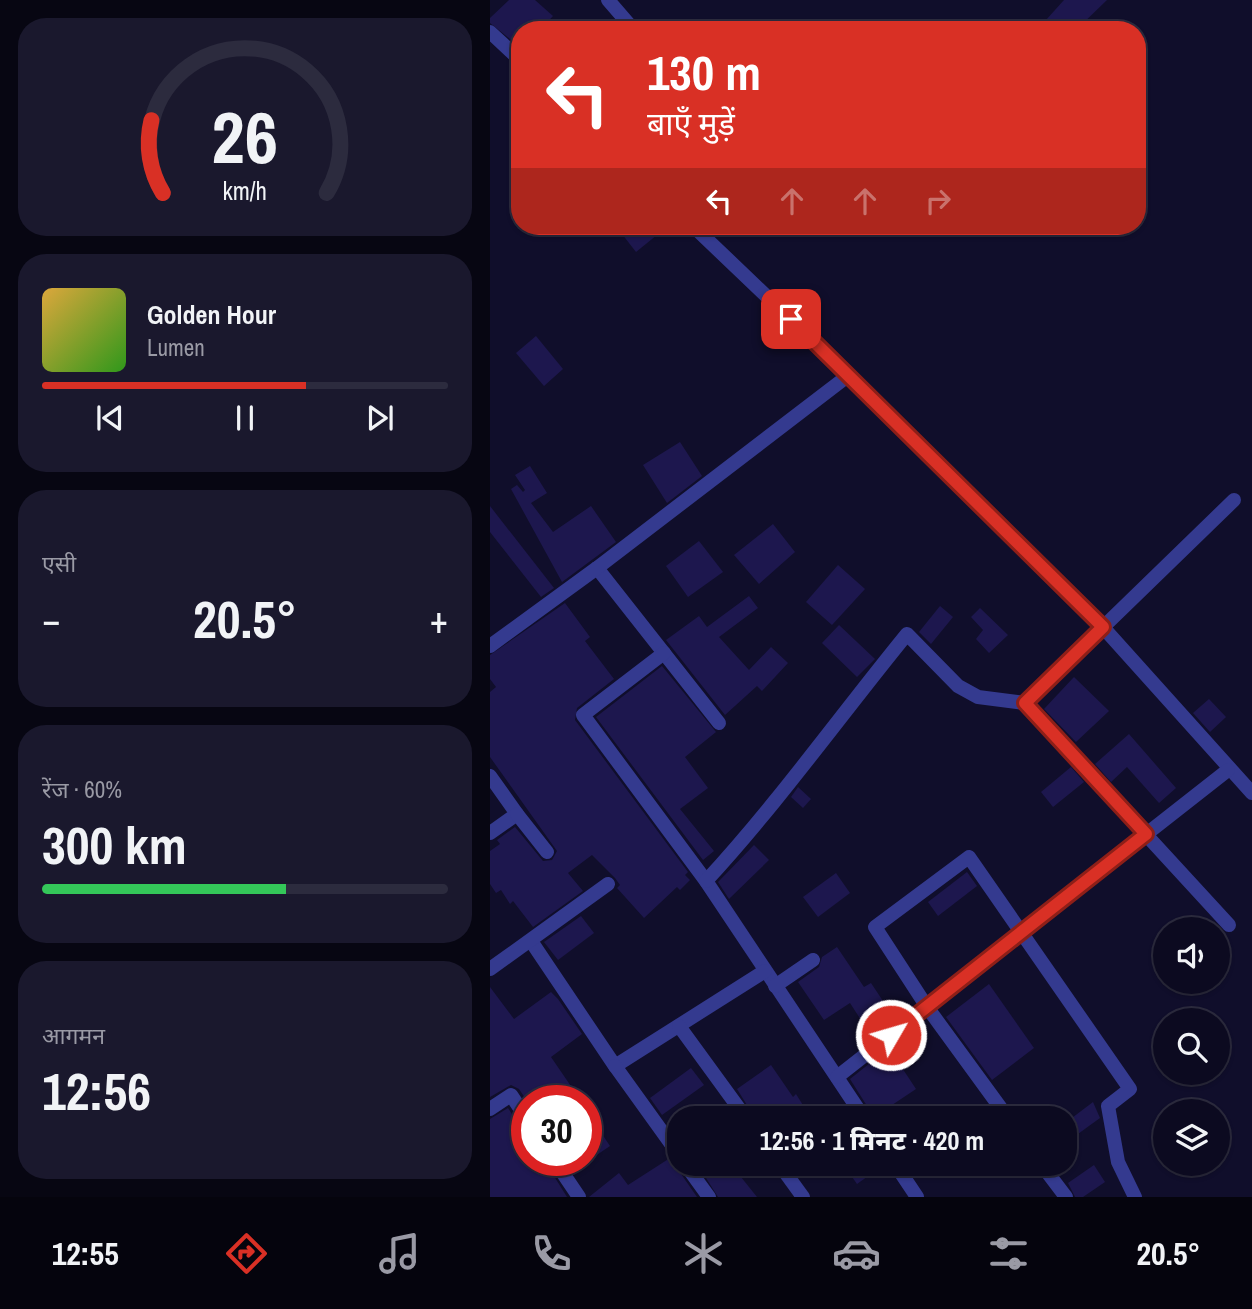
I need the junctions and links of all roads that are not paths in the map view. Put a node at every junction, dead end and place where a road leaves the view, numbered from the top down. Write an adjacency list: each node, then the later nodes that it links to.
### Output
1 (608, 0): 2 (street)
2 (626, 21)
3 (490, 32): 4 (street)
4 (511, 52)
5 (702, 235): 6 (street)
6 (849, 375): 8 (street); 9 (street)
7 (1234, 500): 9 (street)
8 (597, 568): 10 (street); 11 (street)
9 (1103, 627): 12 (street); 14 (street)
10 (490, 646)
11 (664, 653): 13 (street); 21 (street)
12 (1025, 703): 19 (street); 21 (street)
13 (719, 723)
14 (1228, 770): 16 (street); 19 (street)
15 (490, 776): 17 (street)
16 (1252, 793)
17 (517, 814): 18 (street); 20 (street)
18 (490, 833)
19 (1146, 834): 23 (street); 24 (street)
20 (547, 852)
21 (706, 881): 28 (street)
22 (608, 884): 25 (street)
23 (1222, 917)
24 (1020, 933): 30 (street); 30 (street); 50 (street)
25 (530, 941): 27 (street); 32 (street)
26 (813, 960): 29 (street)
27 (490, 969)
28 (765, 971): 29 (street); 31 (street)
29 (775, 986): 33 (street)
30 (927, 1007): 33 (street); 37 (street)
31 (678, 1026): 32 (street); 35 (street)
32 (615, 1066): 39 (street)
33 (837, 1077): 36 (street)
34 (511, 1096): 38 (street)
35 (737, 1106)
36 (856, 1106)
37 (999, 1106)
38 (490, 1109)
39 (667, 1138)
40 (565, 1176): 45 (street)
41 (694, 1176): 46 (street)
42 (788, 1176): 47 (street)
43 (903, 1176): 48 (street)
44 (1050, 1176): 49 (street)
45 (579, 1197)
46 (709, 1197)
47 (803, 1197)
48 (917, 1197)
49 (1066, 1197)
50 (1135, 1197)

